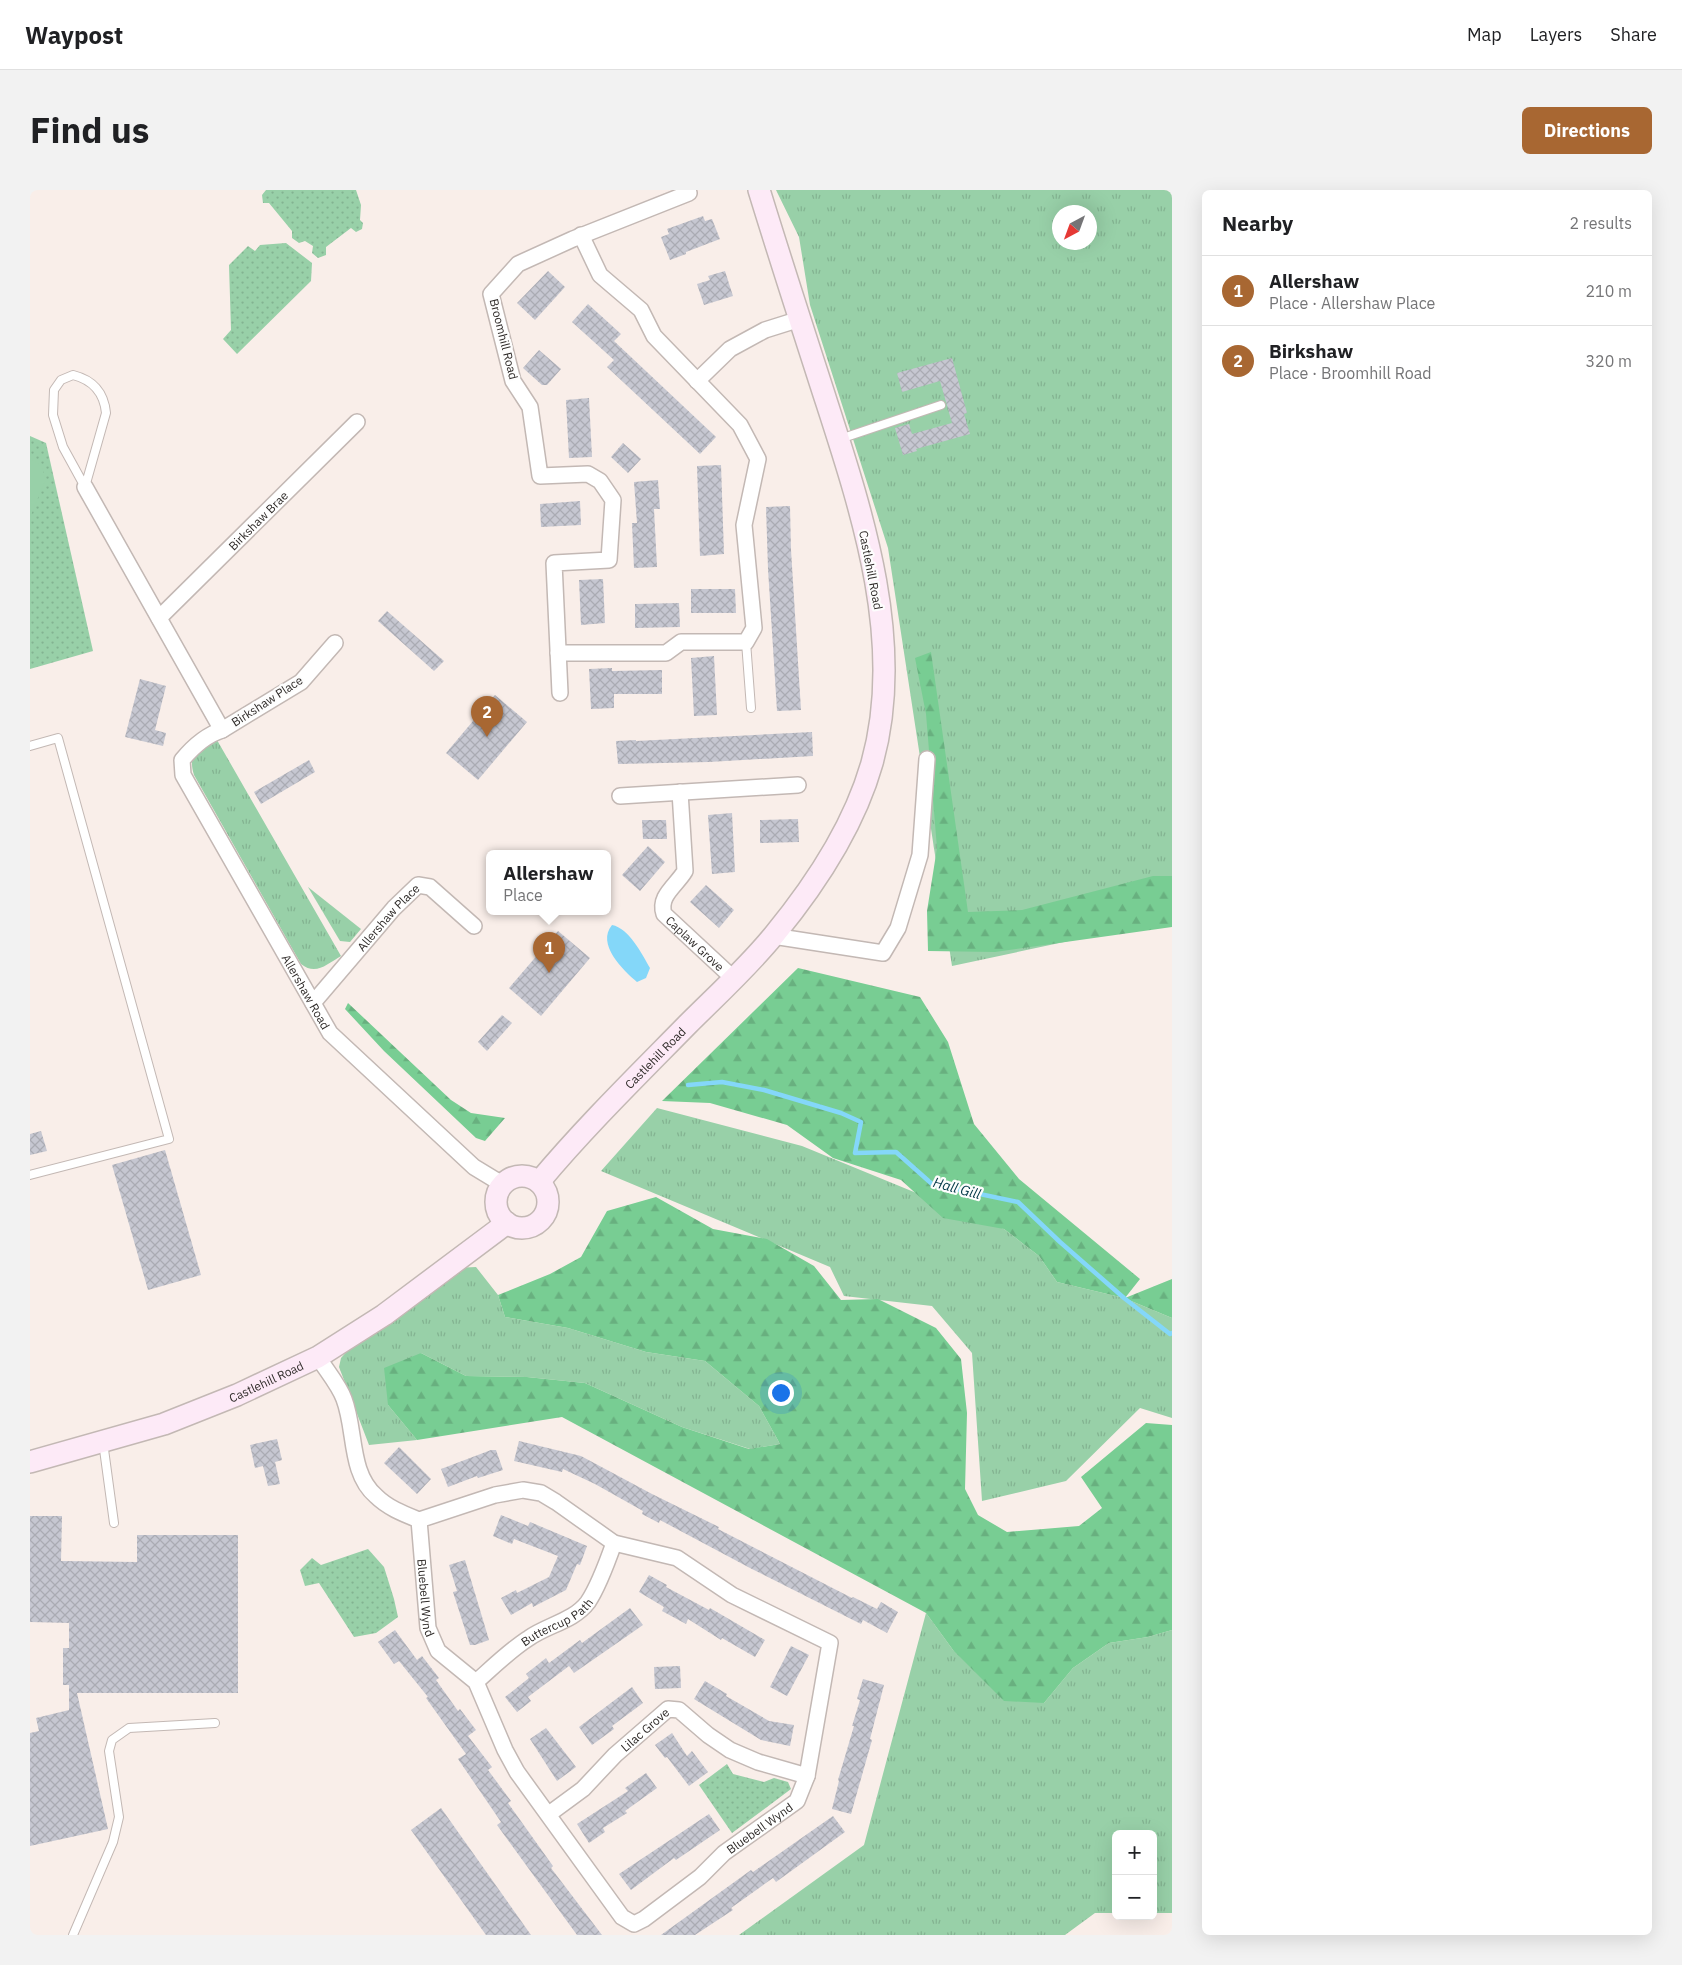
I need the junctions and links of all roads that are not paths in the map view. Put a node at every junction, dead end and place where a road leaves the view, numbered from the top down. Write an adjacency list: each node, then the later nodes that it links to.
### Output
1 (759, 190): 4 (main road, Castlehill Road)
2 (689, 193): 3 (street)
3 (582, 235): 5 (street); 13 (street, Broomhill Road)
4 (800, 319): 5 (street); 8 (main road, Castlehill Road)
5 (697, 381): 11 (street)
6 (941, 405): 8 (lane)
7 (357, 422): 10 (street, Birkshaw Brae)
8 (838, 440): 24 (main road, Castlehill Road)
9 (85, 487): 9 (lane); 10 (street)
10 (159, 618): 16 (street)
11 (746, 642): 13 (street); 15 (lane)
12 (335, 643): 16 (street, Birkshaw Place)
13 (558, 654): 14 (street, Broomhill Road)
14 (560, 693)
15 (751, 708)
16 (222, 730): 18 (street, Birkshaw Place)
17 (30, 746): 27 (lane)
18 (191, 748): 26 (street, Allershaw Road)
19 (927, 759): 24 (street)
20 (798, 785): 21 (street)
21 (680, 792): 22 (street); 25 (street, Caplaw Grove)
22 (620, 796)
23 (474, 926): 26 (street, Allershaw Place)
24 (773, 936): 25 (main road, Castlehill Road)
25 (734, 979): 28 (main road, Castlehill Road)
26 (313, 1003): 29 (street, Allershaw Road)
27 (30, 1175)
28 (539, 1182): 29 (main road); 30 (main road)
29 (499, 1194): 30 (main road); 31 (main road, Castlehill Road)
30 (506, 1223): 31 (main road, Castlehill Road)
31 (475, 1246): 32 (main road, Castlehill Road)
32 (318, 1357): 33 (main road, Castlehill Road); 35 (street)
33 (102, 1440): 34 (main road, Castlehill Road); 36 (lane)
34 (30, 1462)
35 (419, 1520): 37 (street, Bluebell Wynd); 38 (street, Bluebell Wynd)
36 (114, 1523)
37 (614, 1543): 38 (street, Buttercup Path); 40 (street, Bluebell Wynd)
38 (476, 1682): 41 (street, Bluebell Wynd)
39 (215, 1723): 42 (lane)
40 (807, 1776): 41 (street, Lilac Grove); 41 (street, Bluebell Wynd)
41 (549, 1814)
42 (73, 1935)

